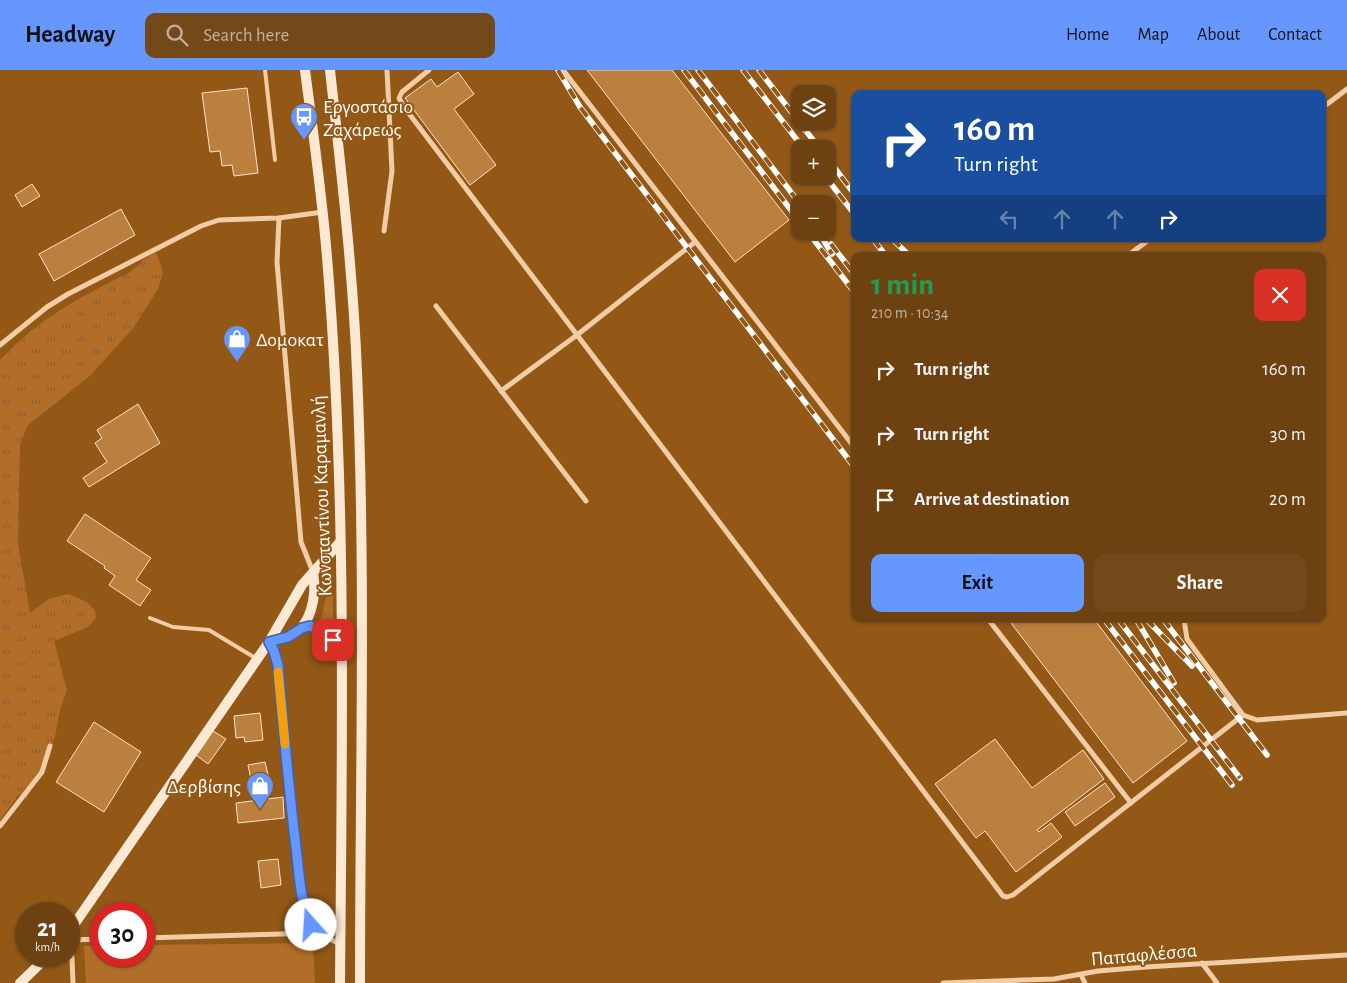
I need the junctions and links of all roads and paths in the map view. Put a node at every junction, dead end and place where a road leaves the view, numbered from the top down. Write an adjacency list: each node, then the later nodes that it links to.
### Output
1 (265, 70): 11 (lane)
2 (305, 70): 12 (main road, Κωνσταντίνου Καραμανλή)
3 (330, 70): 8 (main road, Κωνσταντίνου Καραμανλή)
4 (336, 70): 8 (main road)
5 (386, 70): 14 (street)
6 (430, 70): 19 (street)
7 (563, 70): 15 (street)
8 (332, 85): 50 (main road, Κωνσταντίνου Καραμανλή)
9 (1347, 89): 10 (street)
10 (1326, 105)
11 (275, 160)
12 (323, 212): 13 (street); 24 (main road, Κωνσταντίνου Καραμανλή)
13 (279, 218): 20 (street); 25 (street)
14 (384, 231)
15 (695, 242): 19 (street); 22 (street)
16 (1146, 242): 17 (street)
17 (1132, 252)
18 (436, 306): 21 (street)
19 (577, 335): 21 (street); 36 (street)
20 (0, 345)
21 (502, 391): 23 (street)
22 (851, 443)
23 (586, 501)
24 (340, 542): 25 (main road); 31 (main road, Κωνσταντίνου Καραμανλή)
25 (313, 573): 29 (main road); 30 (main road)
26 (150, 618): 32 (lane)
27 (990, 622): 36 (street)
28 (1184, 622): 34 (street)
29 (302, 628): 30 (main road); 31 (main road)
30 (269, 642): 32 (main road); 39 (street)
31 (342, 650): 41 (main road, Κωνσταντίνου Καραμανλή)
32 (257, 659): 38 (main road)
33 (1347, 712): 34 (street)
34 (1243, 715): 36 (street)
35 (50, 746): 37 (street)
36 (1131, 803)
37 (0, 826)
38 (80, 916)
39 (318, 933): 40 (street); 41 (street)
40 (155, 938)
41 (340, 944): 49 (main road, Κωνσταντίνου Καραμανλή)
42 (1347, 955): 43 (street, Παπαφλέσσα)
43 (1202, 963): 46 (street, Παπαφλέσσα); 53 (street)
44 (37, 967): 47 (main road)
45 (73, 967): 48 (street)
46 (1081, 975): 51 (street, Παπαφλέσσα); 52 (street)
47 (20, 983)
48 (74, 983)
49 (340, 983)
50 (360, 983)
51 (943, 983)
52 (1085, 983)
53 (1217, 983)

